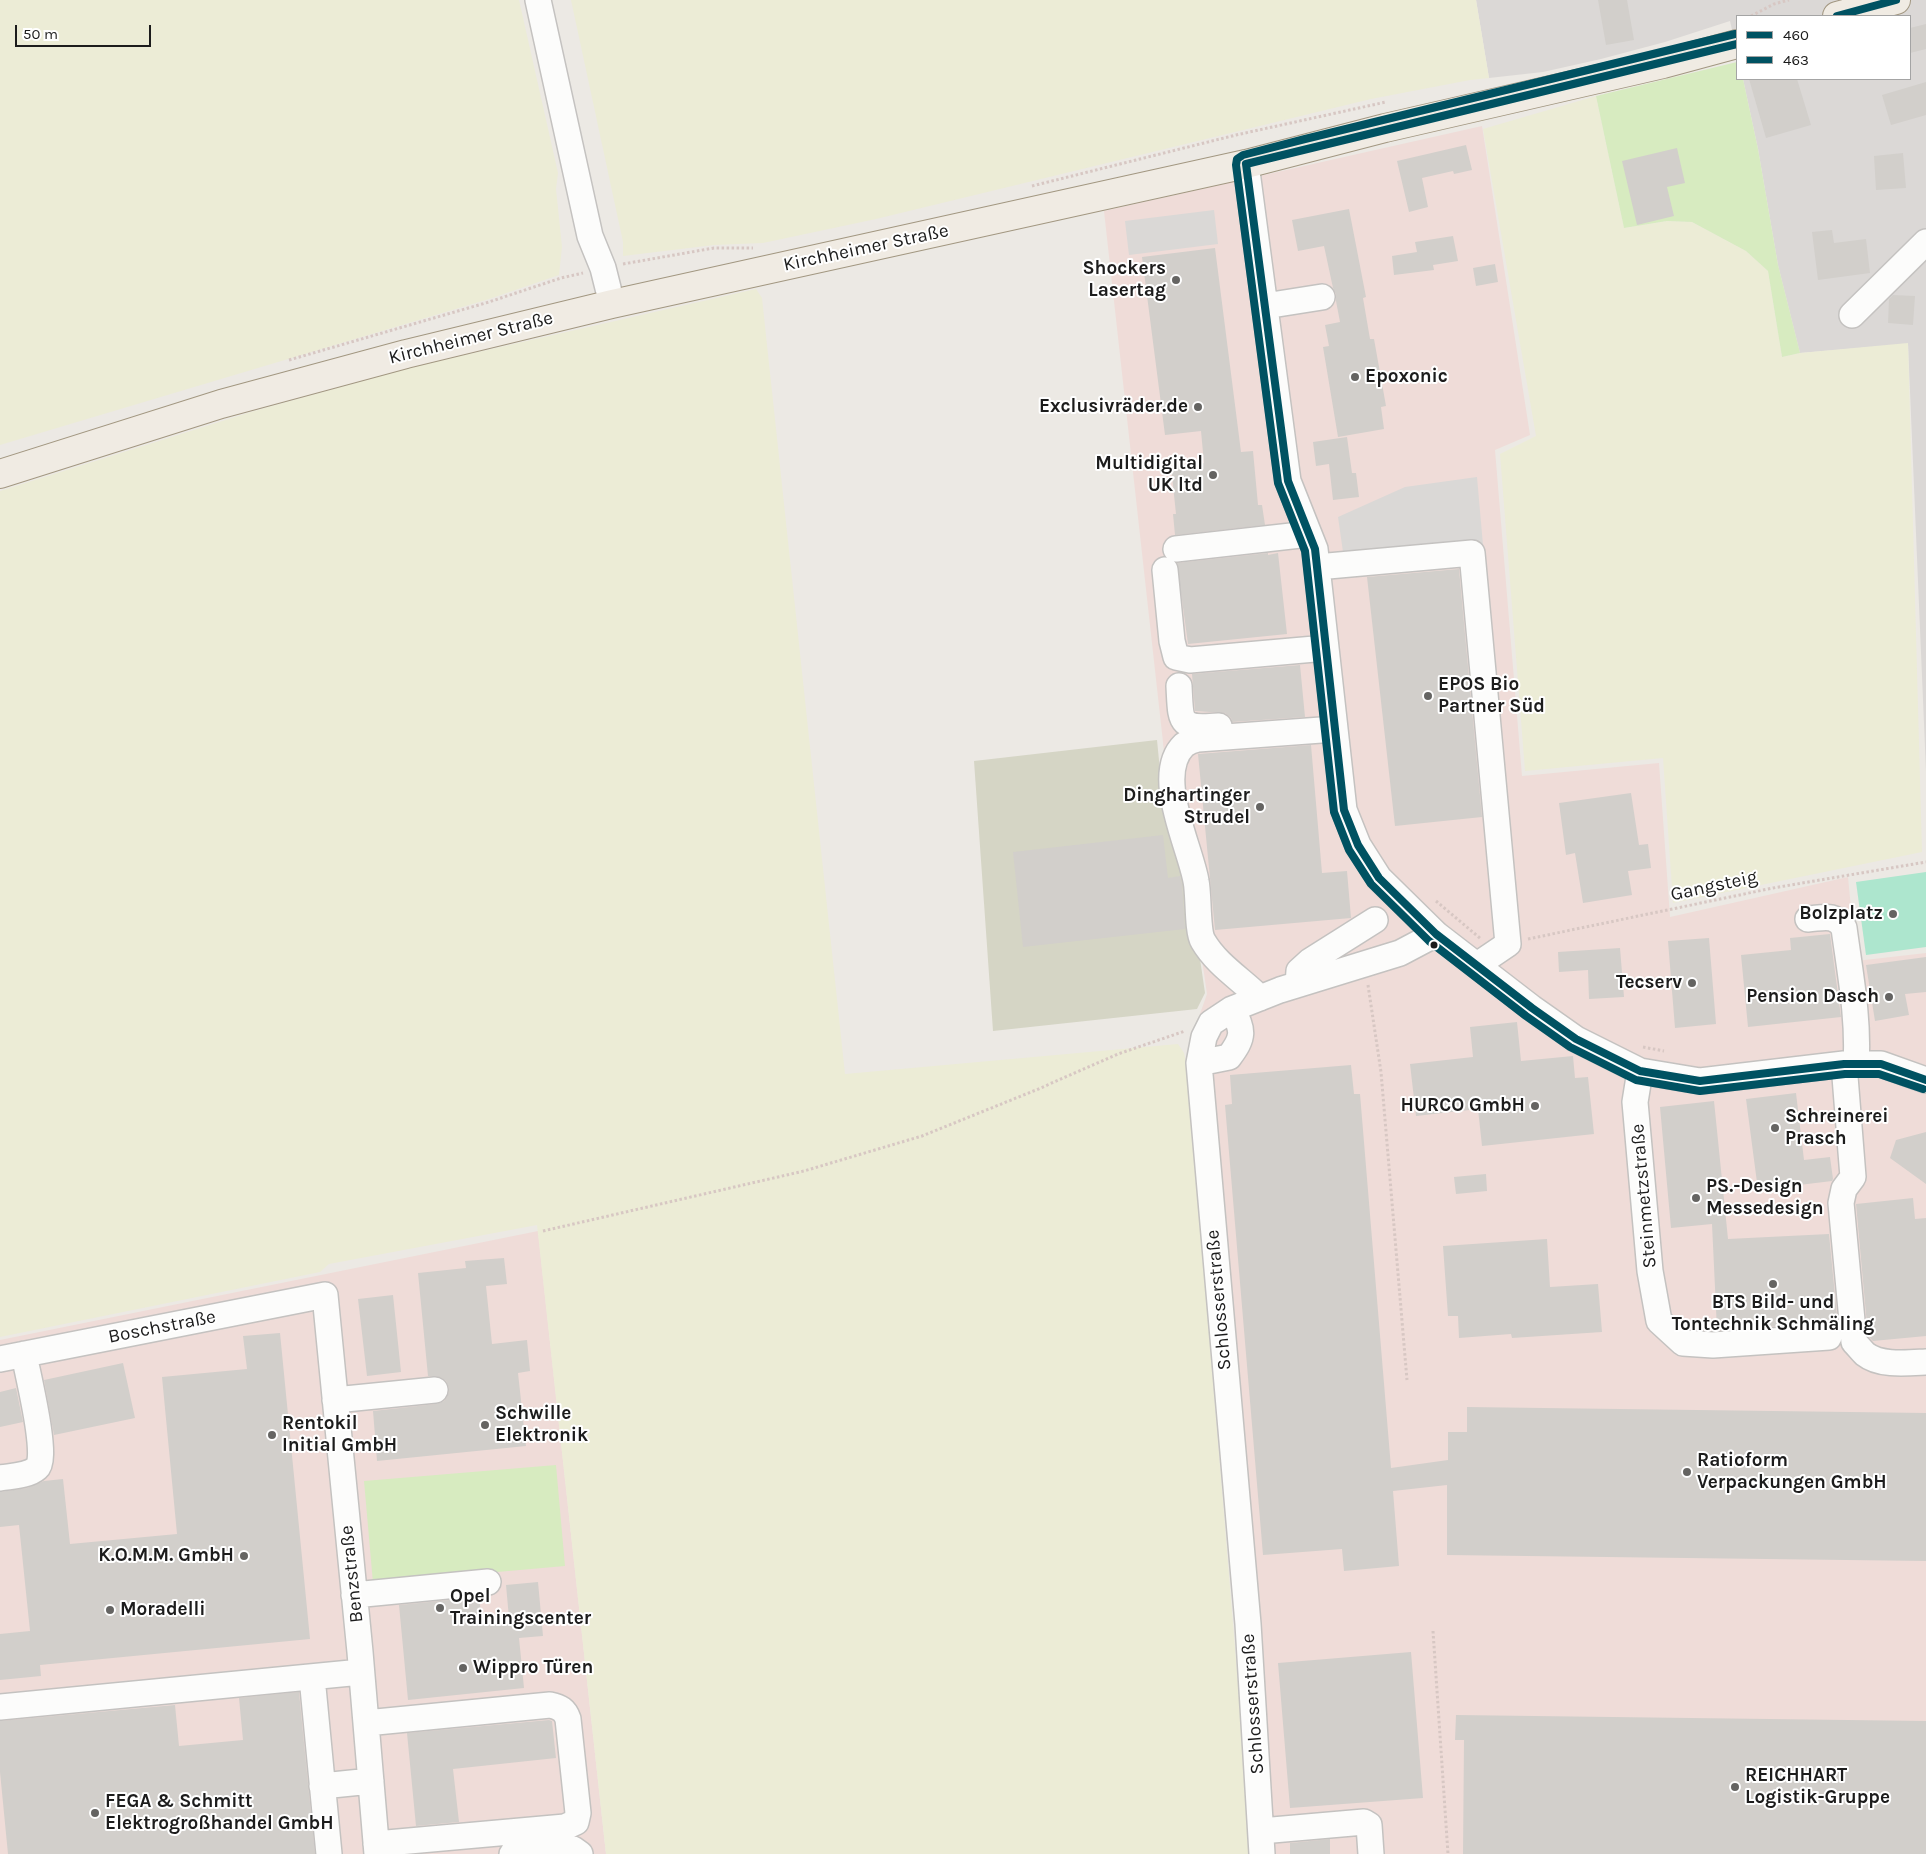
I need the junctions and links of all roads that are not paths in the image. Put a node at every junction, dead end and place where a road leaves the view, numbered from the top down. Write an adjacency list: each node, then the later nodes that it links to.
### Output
1 (538, 0): 8 (street)
2 (552, 0): 8 (street)
3 (1896, 0): 4 (main road)
4 (1842, 15)
5 (1736, 44): 6 (main road, Kirchheimer Straße)
6 (1246, 164): 10 (main road, Kirchheimer Straße); 11 (street)
7 (1926, 242): 12 (street)
8 (603, 268): 10 (street)
9 (1322, 296): 11 (street)
10 (612, 304): 13 (main road, Kirchheimer Straße)
11 (1265, 306): 14 (street)
12 (1852, 315)
13 (0, 474)
14 (1309, 534): 15 (street); 16 (street)
15 (1176, 549)
16 (1317, 567): 18 (street); 24 (street)
17 (1165, 570): 18 (street)
18 (1326, 648): 20 (street)
19 (1179, 686): 20 (street)
20 (1334, 722): 23 (street); 26 (street)
21 (1808, 919): 29 (street)
22 (1375, 920): 25 (street)
23 (1436, 934): 24 (street); 25 (street)
24 (1477, 965): 30 (street)
25 (1298, 984): 26 (street)
26 (1260, 998): 27 (street)
27 (1232, 1010): 28 (street, Schlosserstraße); 28 (street)
28 (1199, 1063): 47 (street, Schlosserstraße)
29 (1850, 1064): 30 (street); 31 (street); 35 (street)
30 (1640, 1071): 33 (street, Steinmetzstraße)
31 (1926, 1080)
32 (325, 1295): 34 (street, Boschstraße); 37 (street, Benzstraße)
33 (1829, 1337)
34 (12, 1356): 38 (street)
35 (1926, 1362)
36 (436, 1390): 37 (street)
37 (335, 1400): 40 (street, Benzstraße)
38 (0, 1478)
39 (488, 1582): 40 (street)
40 (354, 1595): 41 (street, Benzstraße)
41 (361, 1672): 42 (street); 44 (street, Benzstraße)
42 (312, 1677): 43 (street); 46 (street)
43 (0, 1707)
44 (366, 1723): 45 (street, Benzstraße); 48 (street)
45 (371, 1780): 46 (street); 48 (street, Benzstraße)
46 (322, 1786): 49 (street)
47 (1261, 1836): 52 (street)
48 (376, 1849)
49 (329, 1854)
50 (512, 1854): 51 (street)
51 (580, 1854)
52 (1371, 1854)

